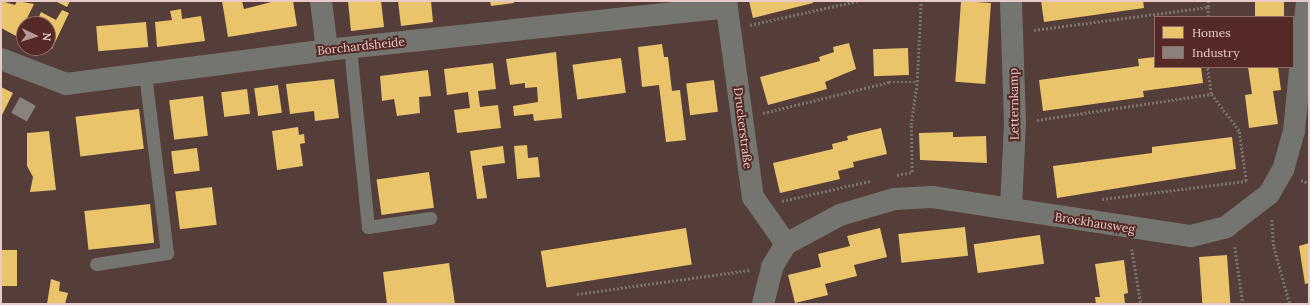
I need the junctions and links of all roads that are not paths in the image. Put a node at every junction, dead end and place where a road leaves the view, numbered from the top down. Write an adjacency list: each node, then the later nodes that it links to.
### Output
1 (321, 1): 6 (street)
2 (1012, 1): 9 (street, Letternkamp)
3 (1307, 1): 9 (street, Brockhausweg)
4 (726, 4): 5 (street, Borchardsheide); 11 (street, Druckerstraße)
5 (350, 47): 6 (street, Borchardsheide); 10 (lane)
6 (327, 50): 8 (street, Borchardsheide)
7 (1, 59): 8 (street, Borchardsheide)
8 (145, 73): 12 (lane)
9 (1011, 208): 11 (street, Brockhausweg)
10 (430, 218)
11 (786, 244): 13 (street)
12 (96, 264)
13 (763, 304)

